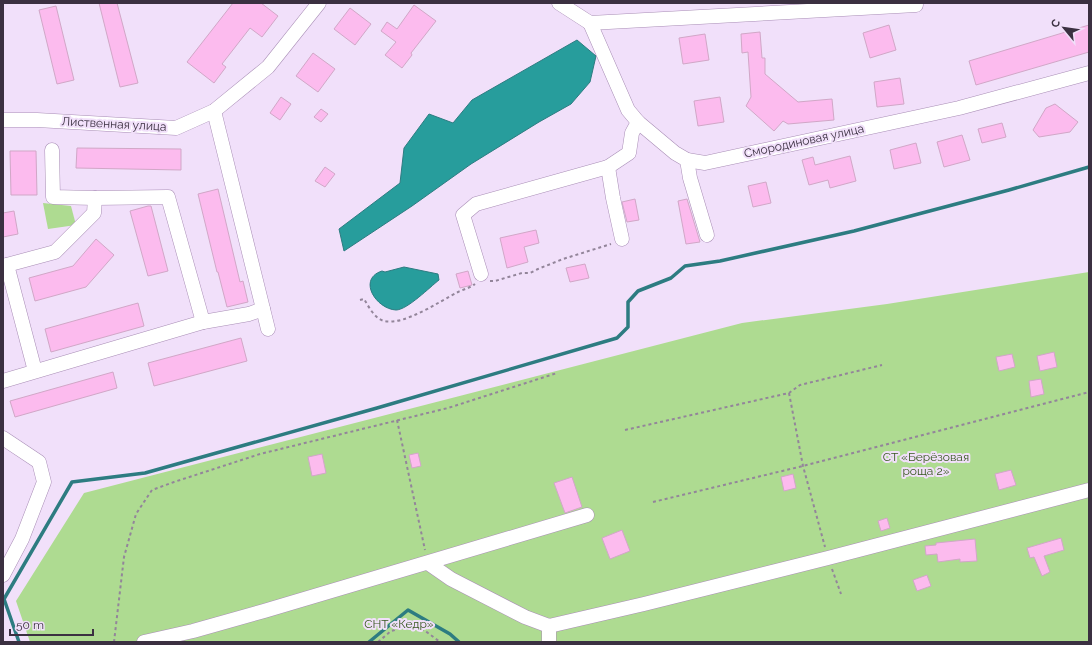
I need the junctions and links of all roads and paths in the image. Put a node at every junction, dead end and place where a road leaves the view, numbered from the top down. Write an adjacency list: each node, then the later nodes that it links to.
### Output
1 (319, 3): 6 (street, Лиственная улица)
2 (559, 3): 4 (street)
3 (916, 5): 4 (street)
4 (590, 23): 8 (street, Смородиновая улица)
5 (1089, 73): 10 (street, Смородиновая улица)
6 (214, 111): 7 (street, Лиственная улица); 17 (street)
7 (3, 120)
8 (638, 122): 10 (street, Смородиновая улица); 11 (street)
9 (52, 150): 12 (street)
10 (687, 160): 13 (street)
11 (608, 167): 14 (street); 16 (street)
12 (95, 198): 15 (street); 18 (street)
13 (707, 235)
14 (622, 239)
15 (5, 266): 21 (street)
16 (481, 274)
17 (263, 309): 18 (street); 19 (street)
18 (203, 322): 21 (street)
19 (268, 329)
20 (882, 365): 25 (path)
21 (35, 371): 23 (street)
22 (557, 373): 26 (path)
23 (3, 381)
24 (1089, 392): 29 (path)
25 (789, 393): 27 (path); 29 (path)
26 (397, 420): 34 (path); 38 (path)
27 (625, 430)
28 (3, 438): 35 (street)
29 (804, 466): 31 (path); 33 (path)
30 (1089, 490): 33 (street)
31 (653, 502)
32 (587, 515): 34 (street)
33 (828, 558): 36 (path); 37 (street)
34 (428, 562): 37 (street); 39 (street)
35 (3, 575)
36 (841, 594)
37 (549, 626): 42 (street)
38 (114, 642)
39 (144, 642)
40 (378, 642): 41 (path)
41 (440, 642)
42 (548, 642)

